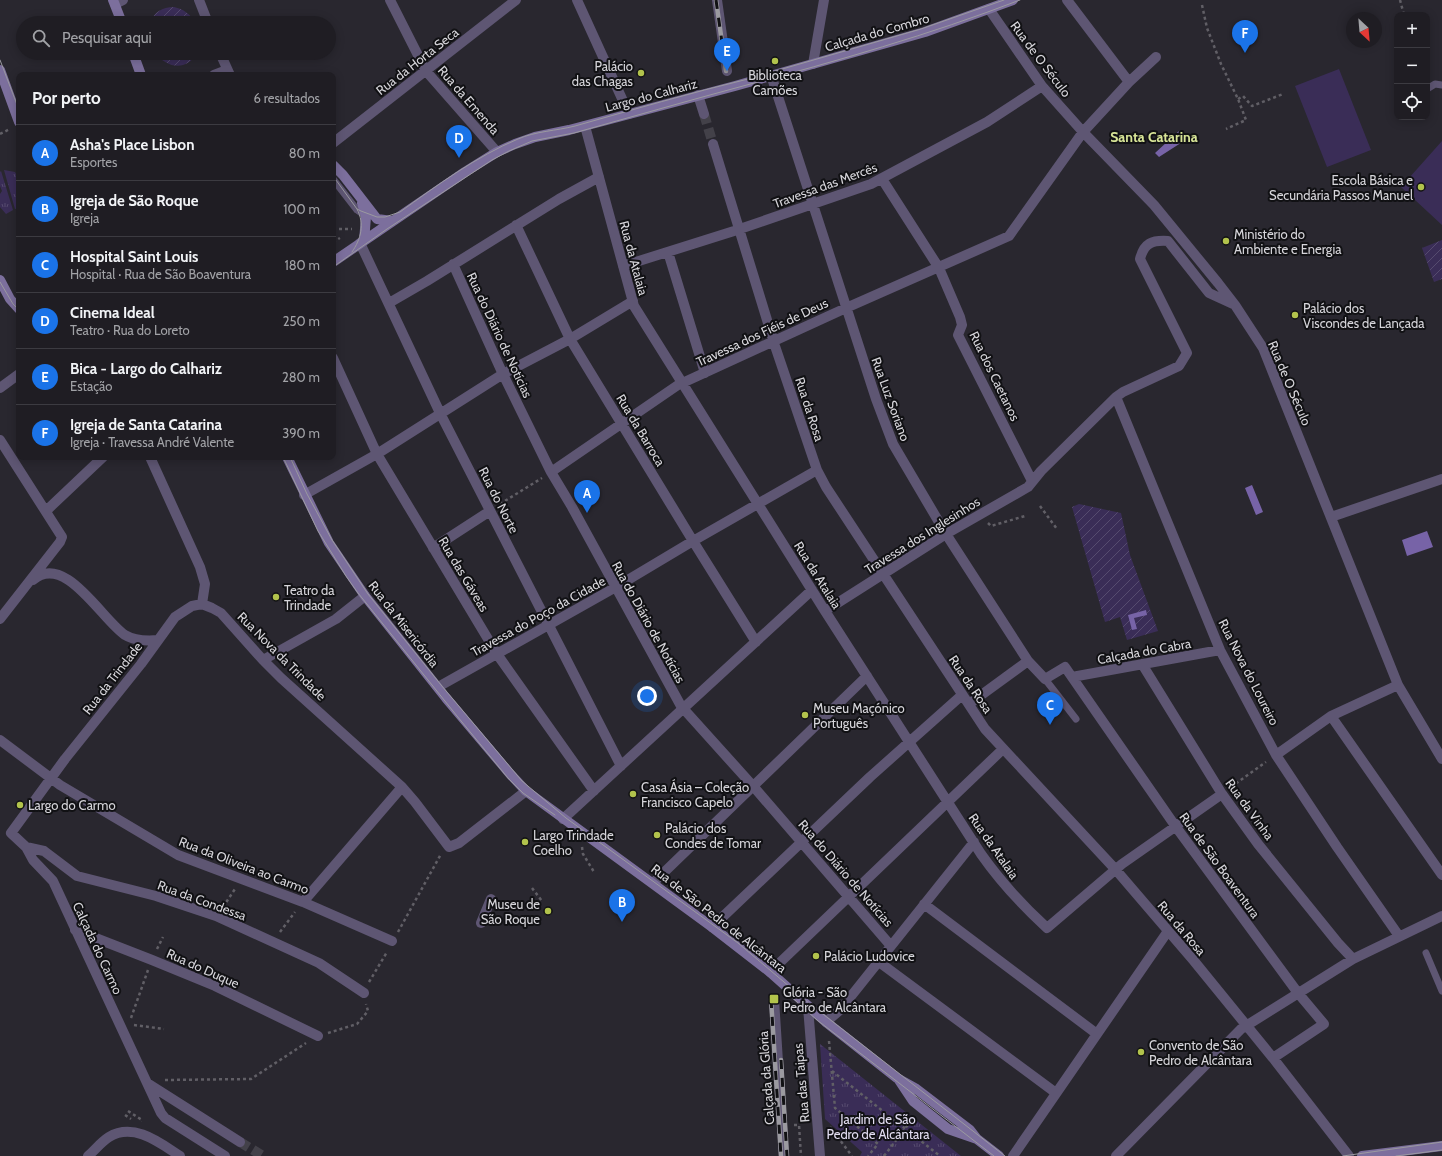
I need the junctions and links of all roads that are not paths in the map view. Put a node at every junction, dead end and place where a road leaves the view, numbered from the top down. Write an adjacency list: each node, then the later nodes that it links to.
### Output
1 (199, 0): 12 (street)
2 (390, 0): 18 (street, Rua da Emenda)
3 (516, 0): 18 (street, Rua da Horta Seca)
4 (577, 0): 29 (street)
5 (717, 0): 19 (street)
6 (824, 0): 16 (street)
7 (1012, 0): 10 (main road, Calçada do Combro)
8 (1067, 0): 23 (street)
9 (117, 1): 11 (main road)
10 (989, 9): 16 (main road, Calçada do Combro); 25 (street, Rua de O Século)
11 (120, 16)
12 (205, 16)
13 (1156, 57): 23 (street, Travessa dos Fiéis de Deus)
14 (136, 60): 20 (main road)
15 (223, 60): 21 (street)
16 (813, 64): 22 (main road, Calçada do Combro)
17 (0, 70): 28 (main road)
18 (426, 71): 33 (street, Rua da Horta Seca); 35 (street, Rua da Emenda)
19 (727, 71)
20 (140, 72)
21 (228, 72)
22 (771, 75): 27 (main road, Largo do Calhariz); 41 (street, Rua Luz Soriano)
23 (1129, 82): 32 (street, Travessa dos Fiéis de Deus)
24 (1442, 85): 26 (lane)
25 (1042, 86): 32 (street, Rua de O Século); 38 (street, Travessa das Mercês)
26 (1430, 87)
27 (698, 96): 29 (main road, Largo do Calhariz); 30 (street)
28 (16, 114)
29 (629, 114): 31 (main road, Largo do Calhariz)
30 (704, 114)
31 (585, 126): 35 (main road, Largo do Calhariz); 37 (street, Rua da Atalaia)
32 (1083, 132): 52 (street, Travessa dos Fiéis de Deus); 56 (street, Rua de O Século)
33 (336, 142)
34 (714, 144): 46 (street, Rua da Rosa)
35 (497, 152): 44 (main road, Largo do Calhariz)
36 (336, 168): 40 (main road)
37 (599, 177): 45 (street); 51 (street, Rua da Atalaia)
38 (882, 179): 41 (street, Travessa das Mercês); 52 (street, Rua dos Caetanos)
39 (336, 183): 42 (lane)
40 (361, 199): 42 (main road); 43 (main road)
41 (812, 205): 46 (street, Travessa das Mercês); 58 (street, Rua Luz Soriano)
42 (366, 217): 43 (lane); 47 (main road)
43 (377, 219): 44 (main road)
44 (392, 221): 47 (main road, Largo do Calhariz)
45 (516, 225): 50 (street); 59 (street, Rua da Barroca)
46 (739, 230): 48 (street, Travessa das Mercês); 60 (street, Rua da Rosa)
47 (362, 242): 49 (main road, Largo do Calhariz); 55 (street, Rua do Norte)
48 (668, 252): 51 (street, Travessa das Mercês); 62 (street)
49 (336, 260)
50 (453, 264): 55 (street); 63 (street, Rua do Diário de Notícias)
51 (623, 266): 54 (street, Rua da Atalaia)
52 (939, 268): 58 (street, Travessa dos Fiéis de Deus); 78 (street, Rua dos Caetanos)
53 (0, 280): 57 (main road)
54 (633, 301): 59 (street); 65 (street, Rua da Atalaia)
55 (389, 303): 68 (street, Rua do Norte)
56 (1235, 305): 67 (street, Travessa dos Inglesinhos); 83 (street, Rua de O Século)
57 (16, 306)
58 (846, 308): 60 (street, Travessa dos Fiéis de Deus); 84 (street, Rua Luz Soriano)
59 (570, 339): 63 (street); 69 (street, Rua da Barroca)
60 (774, 341): 62 (street, Travessa dos Fiéis de Deus); 75 (street, Rua da Rosa)
61 (336, 365): 71 (street, Rua das Gáveas)
62 (705, 373): 65 (street, Travessa dos Fiéis de Deus)
63 (503, 374): 68 (street); 76 (street, Rua do Diário de Notícias)
64 (16, 376): 66 (street)
65 (683, 383): 69 (street, Travessa dos Fiéis de Deus); 80 (street, Rua da Atalaia)
66 (0, 388)
67 (1116, 397): 78 (street, Travessa dos Inglesinhos); 98 (street, Rua Nova do Loureiro)
68 (441, 415): 71 (street); 82 (street, Rua do Norte)
69 (621, 423): 76 (street, Travessa dos Fiéis de Deus); 85 (street, Rua da Barroca)
70 (0, 440): 81 (street)
71 (377, 454): 79 (street); 86 (street, Rua das Gáveas)
72 (100, 460): 81 (street)
73 (151, 460): 92 (street)
74 (288, 460): 79 (main road, Rua da Misericórdia)
75 (817, 470): 80 (street, Travessa do Poço da Cidade); 87 (street, Rua da Rosa)
76 (551, 472): 89 (street, Rua do Diário de Notícias)
77 (1442, 479): 83 (street)
78 (1032, 481): 84 (street, Travessa dos Inglesinhos)
79 (304, 495): 91 (main road, Rua da Misericórdia)
80 (758, 503): 85 (street, Travessa do Poço da Cidade); 90 (street, Rua da Atalaia)
81 (46, 511): 88 (street)
82 (490, 511): 86 (street); 95 (street, Rua do Norte)
83 (1331, 516): 106 (street, Rua de O Século)
84 (946, 534): 87 (street, Travessa dos Inglesinhos); 101 (street, Rua Luz Soriano)
85 (693, 541): 89 (street, Travessa do Poço da Cidade); 97 (street, Rua da Barroca)
86 (433, 548): 99 (street, Rua das Gáveas)
87 (883, 574): 93 (street, Travessa dos Inglesinhos); 108 (street, Rua da Rosa)
88 (27, 584): 94 (street); 96 (street)
89 (616, 587): 95 (street, Travessa do Poço da Cidade); 110 (street, Rua do Diário de Notícias)
90 (812, 590): 93 (street, Rua da Atalaia); 97 (street)
91 (365, 596): 100 (street); 107 (main road, Rua da Misericórdia)
92 (202, 604): 96 (street, Rua da Trindade); 100 (street, Rua Nova da Trindade)
93 (825, 611): 103 (street, Rua da Atalaia)
94 (0, 619)
95 (548, 625): 99 (street, Travessa do Poço da Cidade); 118 (street, Rua do Norte)
96 (158, 640): 119 (street, Rua da Trindade)
97 (756, 642): 110 (street)
98 (1220, 650): 102 (street, Calçada do Cabra); 116 (street, Rua Nova do Loureiro)
99 (496, 654): 107 (street, Travessa do Poço da Cidade); 123 (street, Rua das Gáveas)
100 (263, 660): 121 (street, Rua Nova da Trindade)
101 (1028, 661): 105 (street, Rua Luz Soriano); 109 (street)
102 (1142, 664): 104 (street, Calçada do Cabra); 124 (street, Rua da Vinha)
103 (867, 676): 114 (street, Rua da Atalaia); 120 (street)
104 (1072, 677): 105 (street, Rua de São Boaventura); 127 (street, Rua de São Boaventura)
105 (1045, 679): 112 (lane)
106 (1398, 685): 111 (street); 117 (street, Rua de O Século)
107 (438, 687): 122 (main road, Rua da Misericórdia)
108 (962, 695): 109 (street, Rua da Rosa); 114 (street)
109 (969, 704): 115 (street, Rua da Rosa)
110 (684, 709): 118 (street); 120 (street, Rua do Diário de Notícias)
111 (1331, 716): 116 (street); 132 (street)
112 (1076, 719)
113 (0, 740): 119 (street)
114 (910, 741): 125 (street, Rua da Atalaia); 128 (street)
115 (1003, 749): 125 (street); 131 (street, Rua da Rosa)
116 (1276, 754): 143 (street, Rua Nova do Loureiro)
117 (1442, 759)
118 (621, 766): 123 (street)
119 (51, 778): 130 (street, Calçada do Carmo); 136 (street, Rua da Oliveira ao Carmo)
120 (754, 786): 128 (street, Rua do Diário de Notícias); 133 (street)
121 (402, 787): 122 (street, Rua Nova da Trindade); 136 (street)
122 (526, 791): 126 (main road)
123 (594, 791): 126 (street)
124 (1222, 794): 127 (street); 147 (street, Rua da Vinha)
125 (948, 802): 129 (street, Rua da Atalaia); 134 (street)
126 (563, 819): 133 (main road, Rua de São Pedro de Alcântara)
127 (1176, 827): 131 (street); 152 (street, Rua de São Boaventura)
128 (802, 842): 134 (street, Rua do Diário de Notícias); 140 (street)
129 (974, 842): 131 (street, Rua da Atalaia); 137 (street)
130 (26, 848): 141 (street, Calçada do Carmo); 151 (street, Rua da Condessa)
131 (1116, 870): 142 (street, Rua da Rosa)
132 (1442, 875)
133 (653, 883): 140 (main road, Rua de São Pedro de Alcântara)
134 (849, 897): 145 (street, Rua do Diário de Notícias); 149 (street)
135 (491, 899): 139 (street)
136 (303, 902): 144 (street, Rua da Oliveira ao Carmo)
137 (924, 904): 145 (street); 157 (street)
138 (1442, 916): 143 (street)
139 (481, 923)
140 (712, 927): 149 (main road, Rua de São Pedro de Alcântara)
141 (75, 930): 158 (street, Rua do Duque); 160 (street, Calçada do Carmo)
142 (1168, 931): 156 (street, Rua da Rosa); 157 (street)
143 (1399, 936): 147 (street)
144 (392, 941)
145 (891, 946): 148 (street)
146 (1426, 953): 150 (lane)
147 (1353, 958): 152 (street)
148 (879, 962): 155 (street); 161 (street)
149 (770, 972): 154 (main road, Rua de São Pedro de Alcântara)
150 (1442, 990)
151 (364, 993)
152 (1298, 993): 156 (street); 159 (street, Rua de São Boaventura)
153 (774, 999): 167 (street, Calçada da Glória)
154 (808, 1007): 155 (main road, Rua de São Pedro de Alcântara); 168 (street, Rua das Taipas)
155 (826, 1022): 169 (main road, Rua de São Pedro de Alcântara)
156 (1246, 1026): 159 (street, Rua da Rosa); 171 (street)
157 (1097, 1034): 161 (street)
158 (318, 1036)
159 (1273, 1058): 172 (street, Rua da Rosa)
160 (146, 1081): 162 (street); 166 (street, Calçada do Carmo)
161 (1056, 1093): 170 (street)
162 (240, 1142)
163 (1442, 1146): 173 (main road)
164 (88, 1156): 165 (street)
165 (180, 1156)
166 (225, 1156)
167 (784, 1156)
168 (820, 1156)
169 (999, 1156)
170 (1013, 1156)
171 (1116, 1156)
172 (1348, 1156)
173 (1362, 1156)

